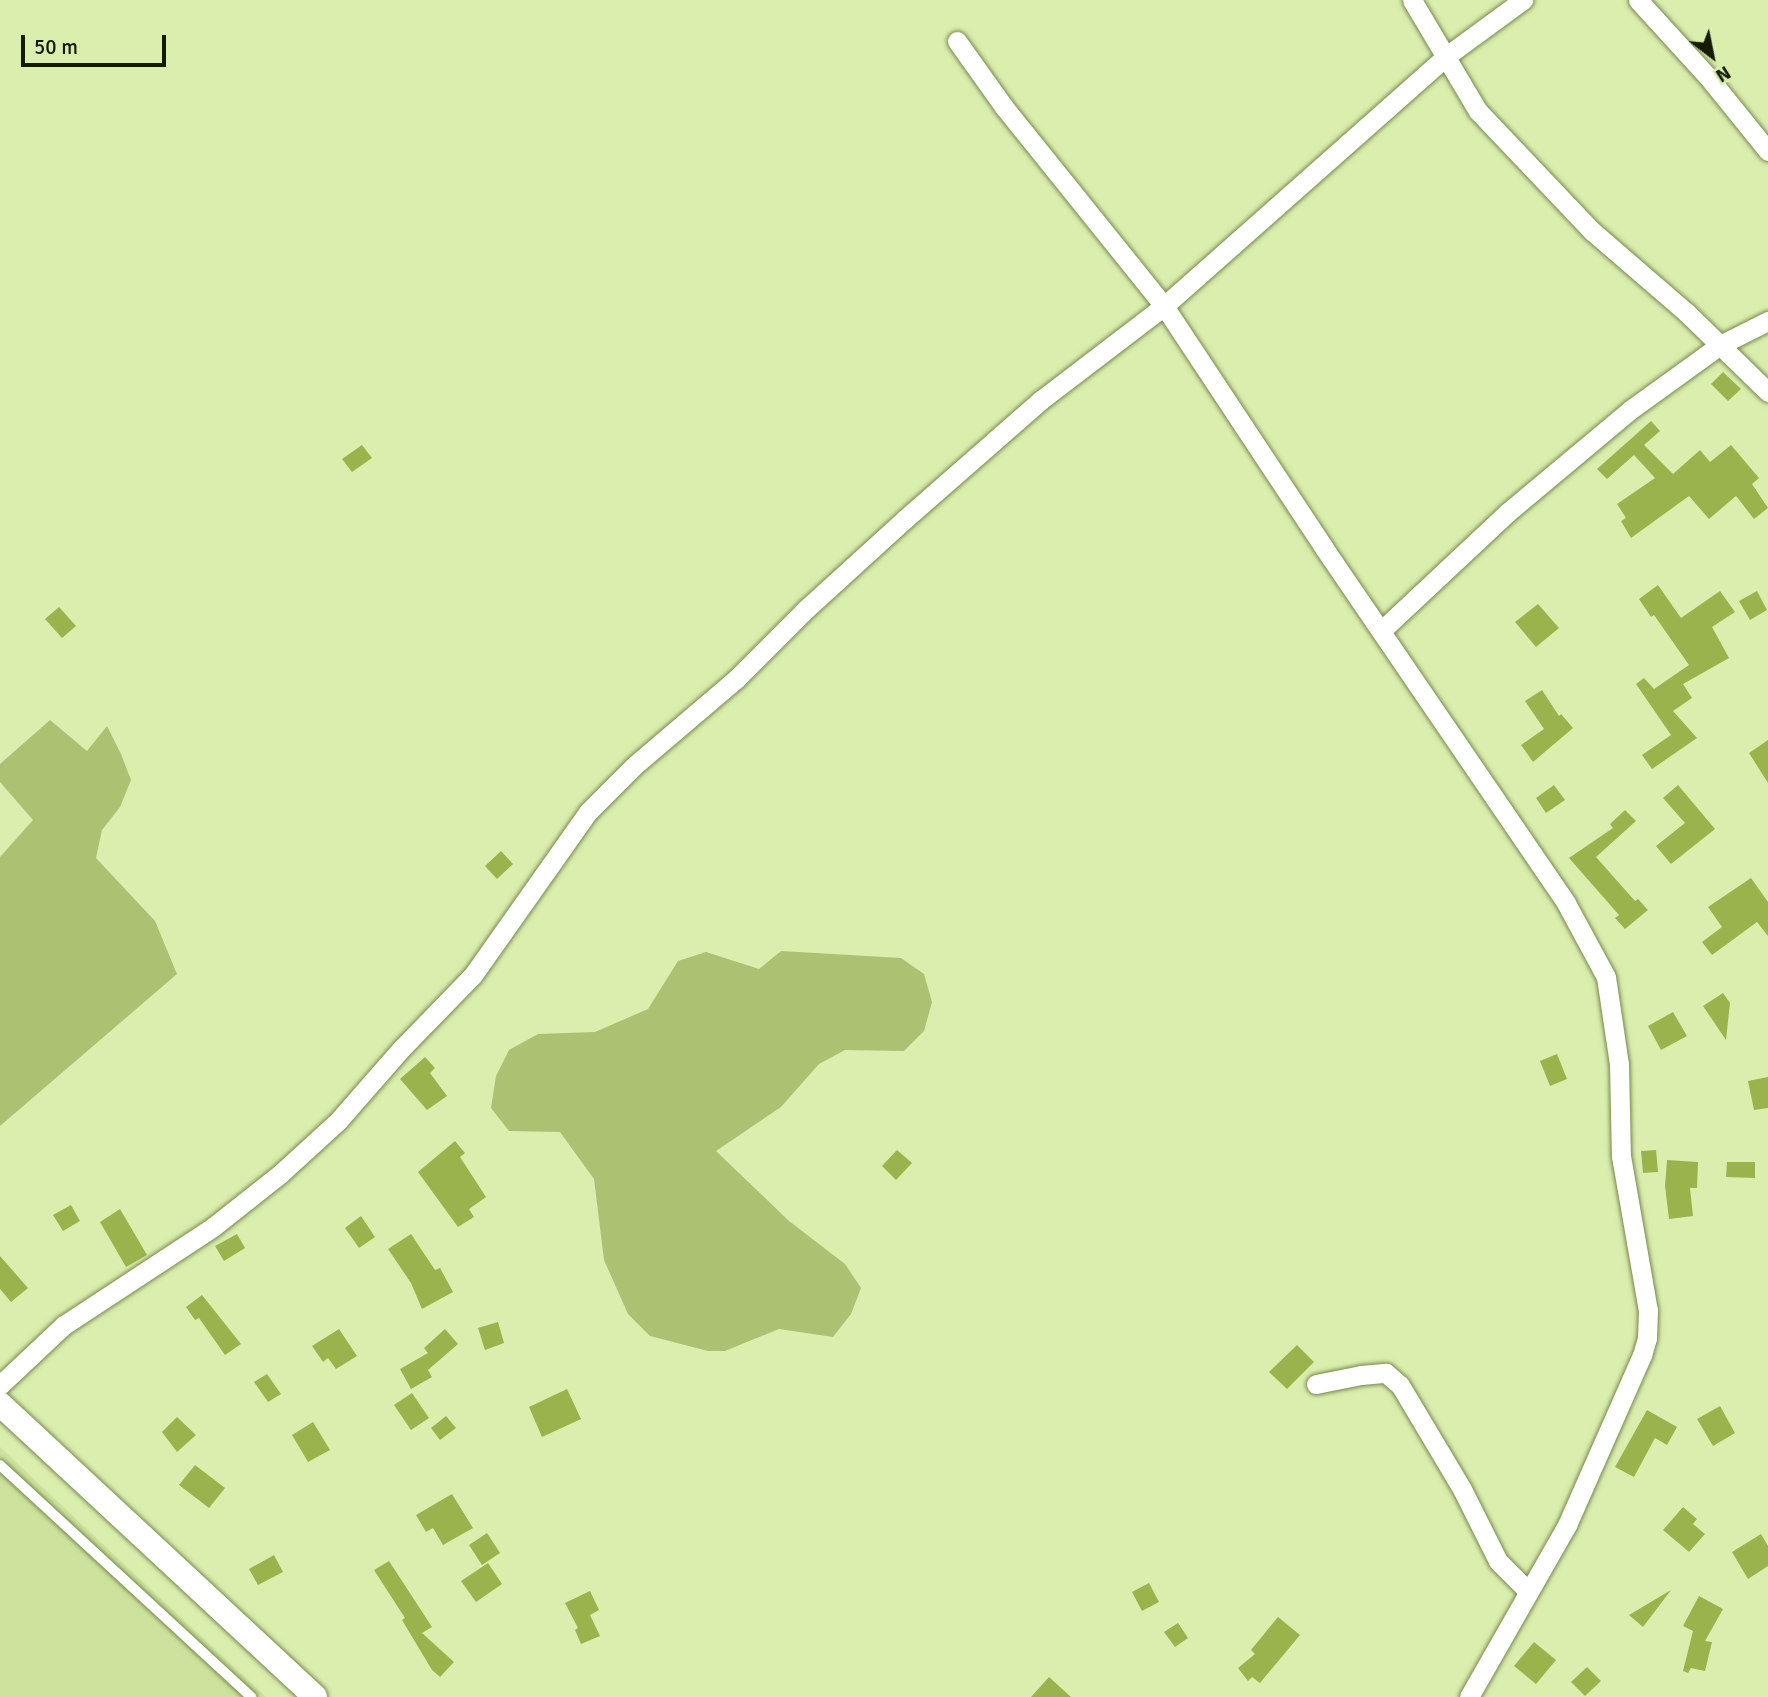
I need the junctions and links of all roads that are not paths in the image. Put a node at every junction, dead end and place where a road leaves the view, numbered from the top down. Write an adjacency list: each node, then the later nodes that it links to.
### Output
1 (1412, 0): 5 (street)
2 (1523, 0): 5 (street)
3 (1638, 0): 6 (street)
4 (957, 41): 7 (street)
5 (1444, 57): 7 (street); 9 (street)
6 (1768, 151)
7 (1164, 306): 11 (street); 13 (street)
8 (1768, 321): 9 (street)
9 (1720, 345): 10 (street); 11 (street)
10 (1768, 392)
11 (1382, 630): 16 (street)
12 (1316, 1384): 16 (street)
13 (0, 1385)
14 (0, 1404): 18 (street)
15 (0, 1465): 17 (lane)
16 (1528, 1591): 19 (street)
17 (251, 1697)
18 (315, 1697)
19 (1469, 1697)

